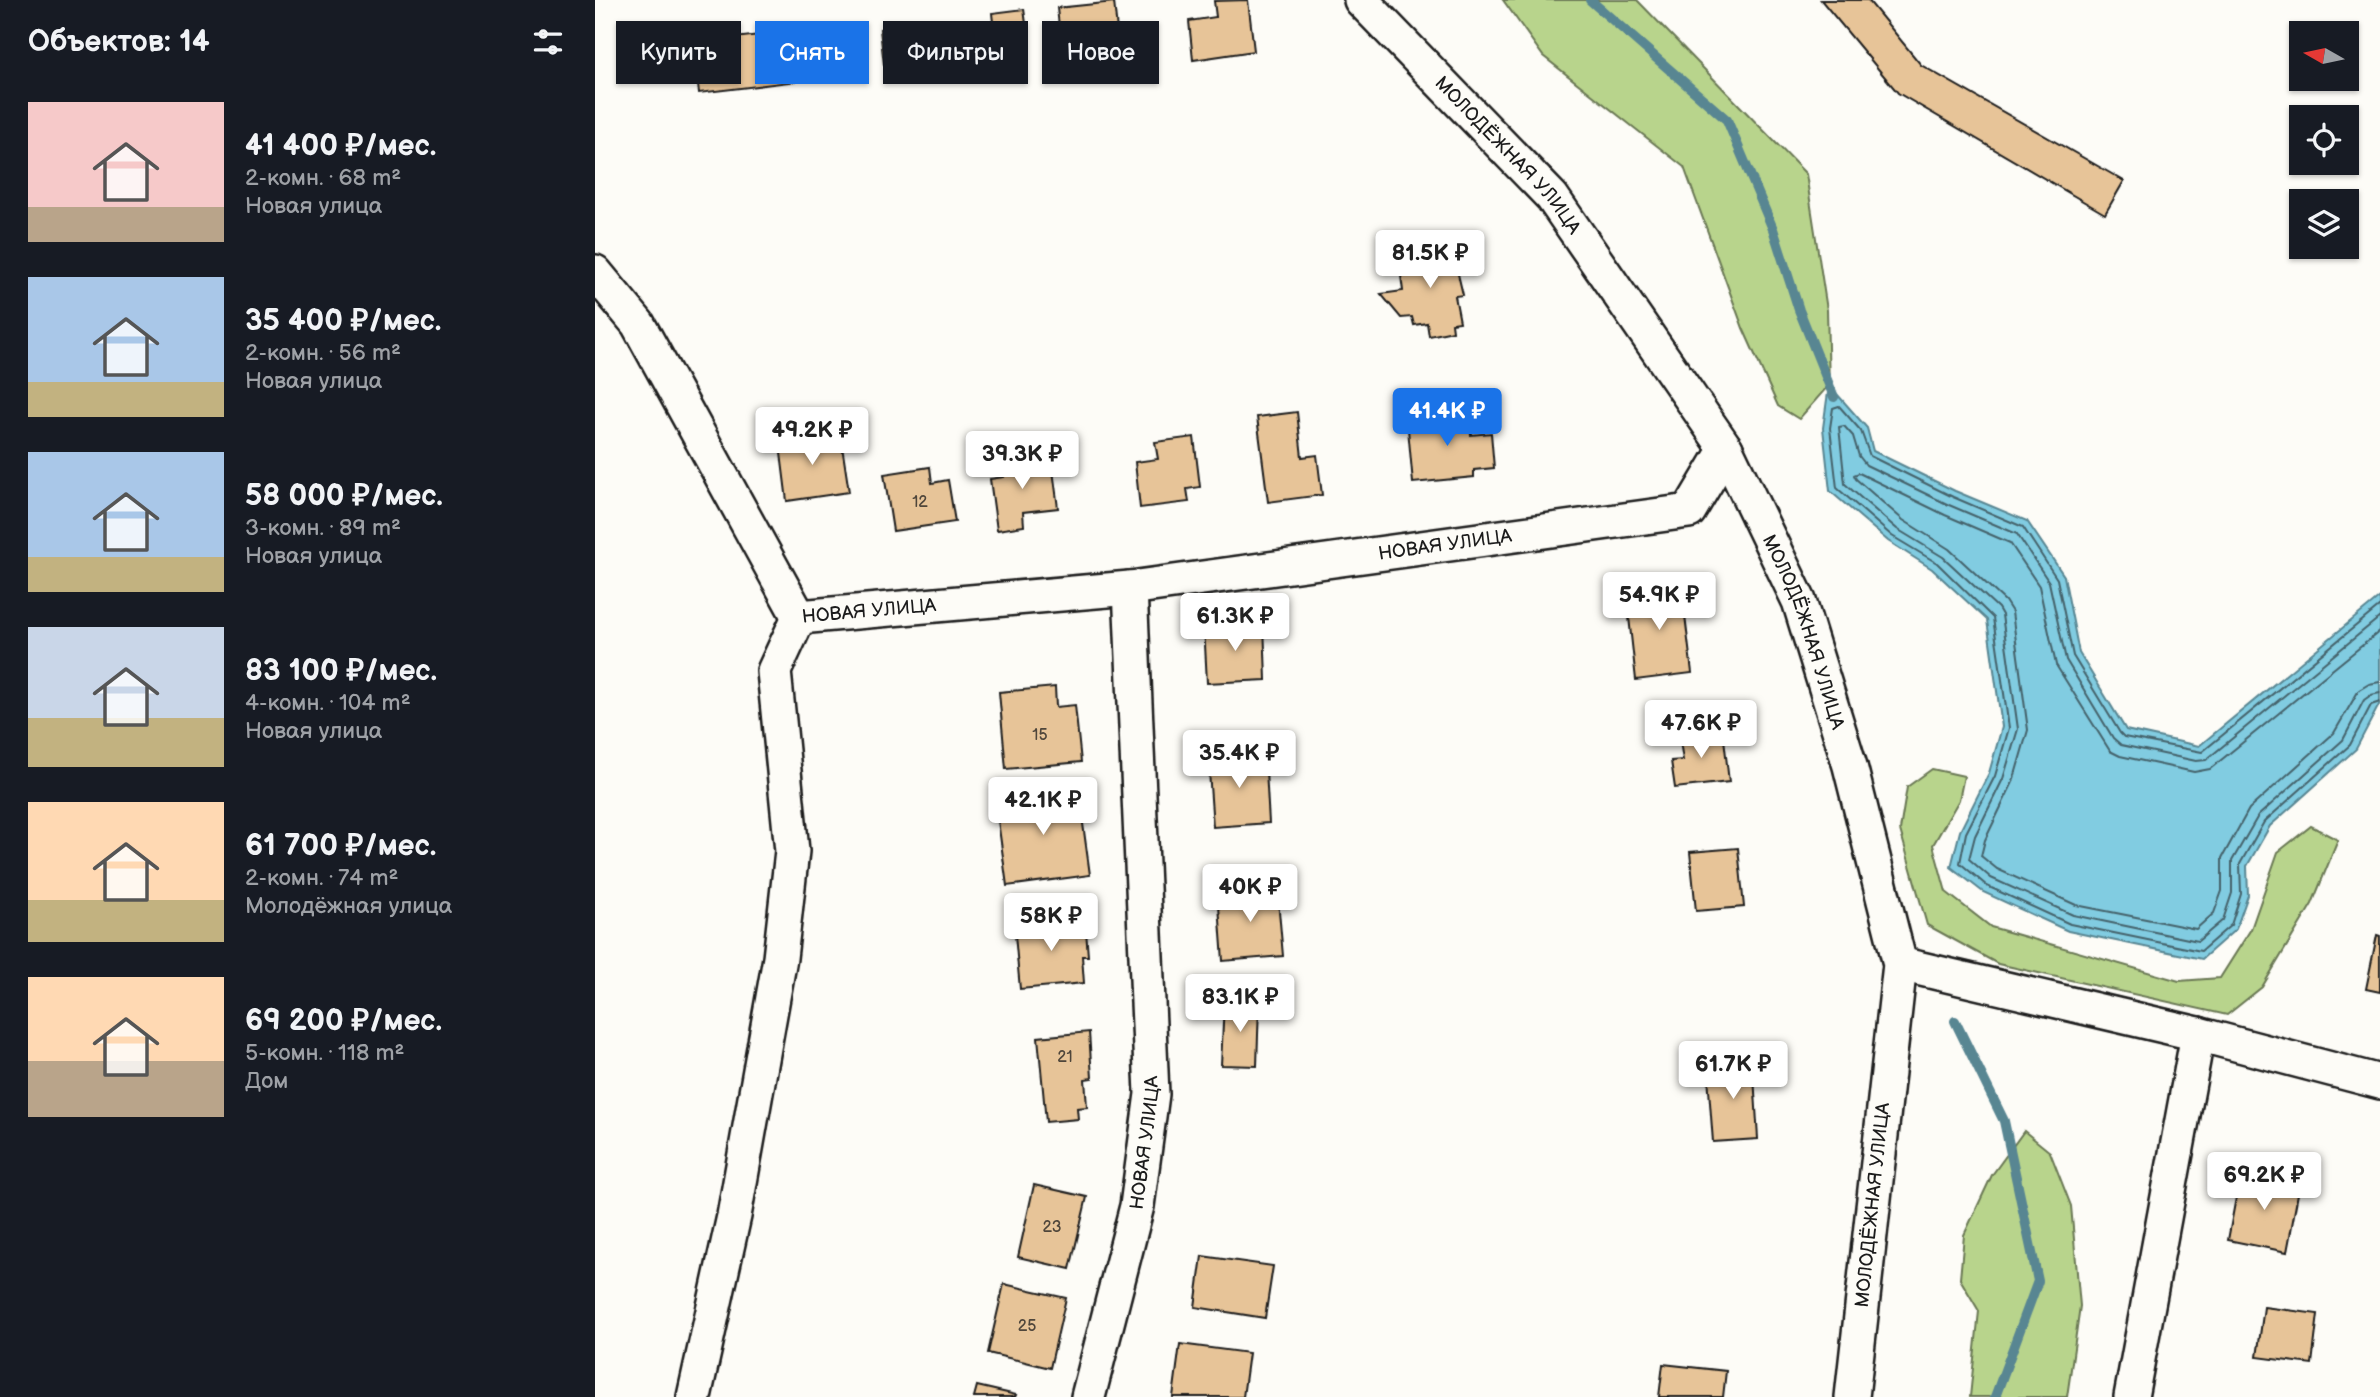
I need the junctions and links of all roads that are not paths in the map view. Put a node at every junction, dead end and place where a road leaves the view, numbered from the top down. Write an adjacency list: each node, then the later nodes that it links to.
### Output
1 (1361, 0): 3 (street, МОЛОДЁЖНАЯ УЛИЦА)
2 (595, 272): 5 (street, НОВАЯ УЛИЦА)
3 (1726, 449): 4 (street, НОВАЯ УЛИЦА); 6 (street, МОЛОДЁЖНАЯ УЛИЦА)
4 (1130, 588): 5 (street, НОВАЯ УЛИЦА); 10 (street, НОВАЯ УЛИЦА)
5 (799, 617): 9 (street)
6 (1900, 964): 7 (street); 11 (street, МОЛОДЁЖНАЯ УЛИЦА)
7 (2198, 1034): 8 (street); 12 (street)
8 (2380, 1082)
9 (694, 1397)
10 (1088, 1397)
11 (1851, 1397)
12 (2130, 1397)

